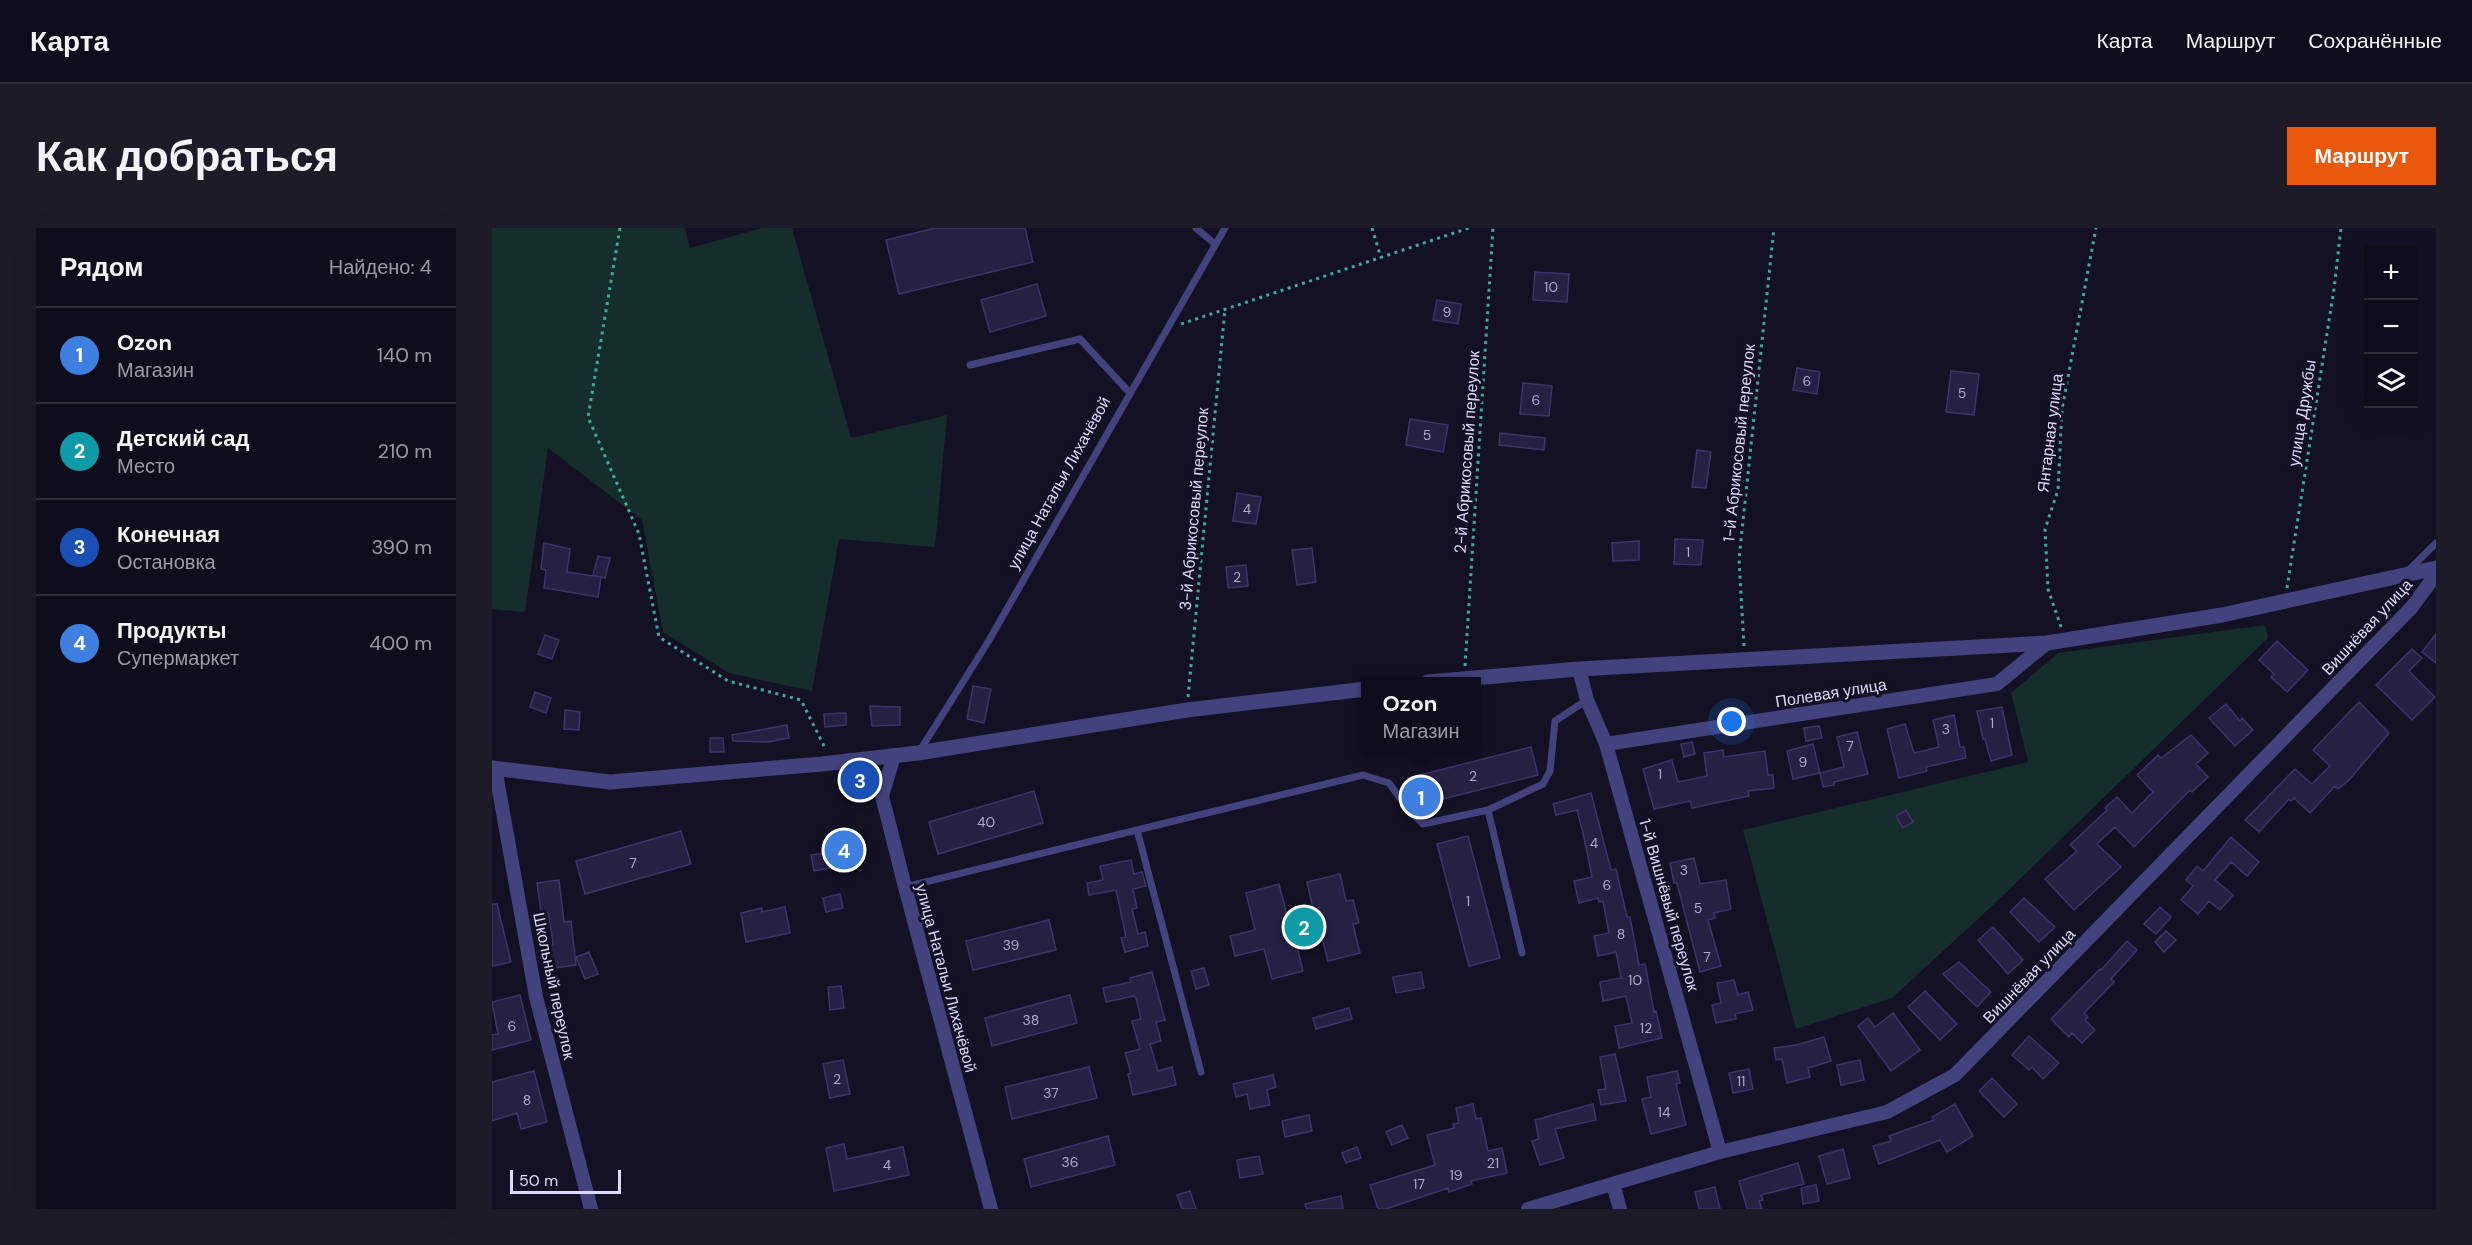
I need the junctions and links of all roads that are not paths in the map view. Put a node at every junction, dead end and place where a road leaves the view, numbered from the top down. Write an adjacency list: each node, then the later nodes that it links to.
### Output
1 (1196, 228): 3 (lane)
2 (1225, 228): 3 (lane, улица Натальи Лихачёвой)
3 (1215, 244): 5 (lane, улица Натальи Лихачёвой)
4 (970, 364): 5 (lane)
5 (1129, 392): 16 (lane, улица Натальи Лихачёвой)
6 (2436, 543): 9 (lane)
7 (2436, 568): 9 (street)
8 (2436, 574): 24 (street, Вишнёвая улица)
9 (2403, 576): 10 (street)
10 (2047, 643): 11 (street); 15 (street, Полевая улица)
11 (1579, 669): 12 (street); 14 (street, 1-й Вишнёвый переулок)
12 (1465, 677)
13 (1361, 689): 16 (street)
14 (1587, 700): 15 (street, 1-й Вишнёвый переулок); 19 (lane)
15 (1606, 744): 24 (street, 1-й Вишнёвый переулок)
16 (918, 753): 17 (street)
17 (894, 756): 18 (street); 21 (street, улица Натальи Лихачёвой)
18 (493, 768): 26 (street, Школьный переулок)
19 (1488, 810): 20 (lane); 22 (lane)
20 (1137, 830): 21 (lane); 23 (lane)
21 (904, 887): 27 (street, улица Натальи Лихачёвой)
22 (1522, 953)
23 (1201, 1072)
24 (1720, 1152): 25 (street, Вишнёвая улица)
25 (1613, 1184): 28 (street, Вишнёвая улица); 29 (street)
26 (591, 1209)
27 (991, 1209)
28 (1528, 1209)
29 (1620, 1209)

